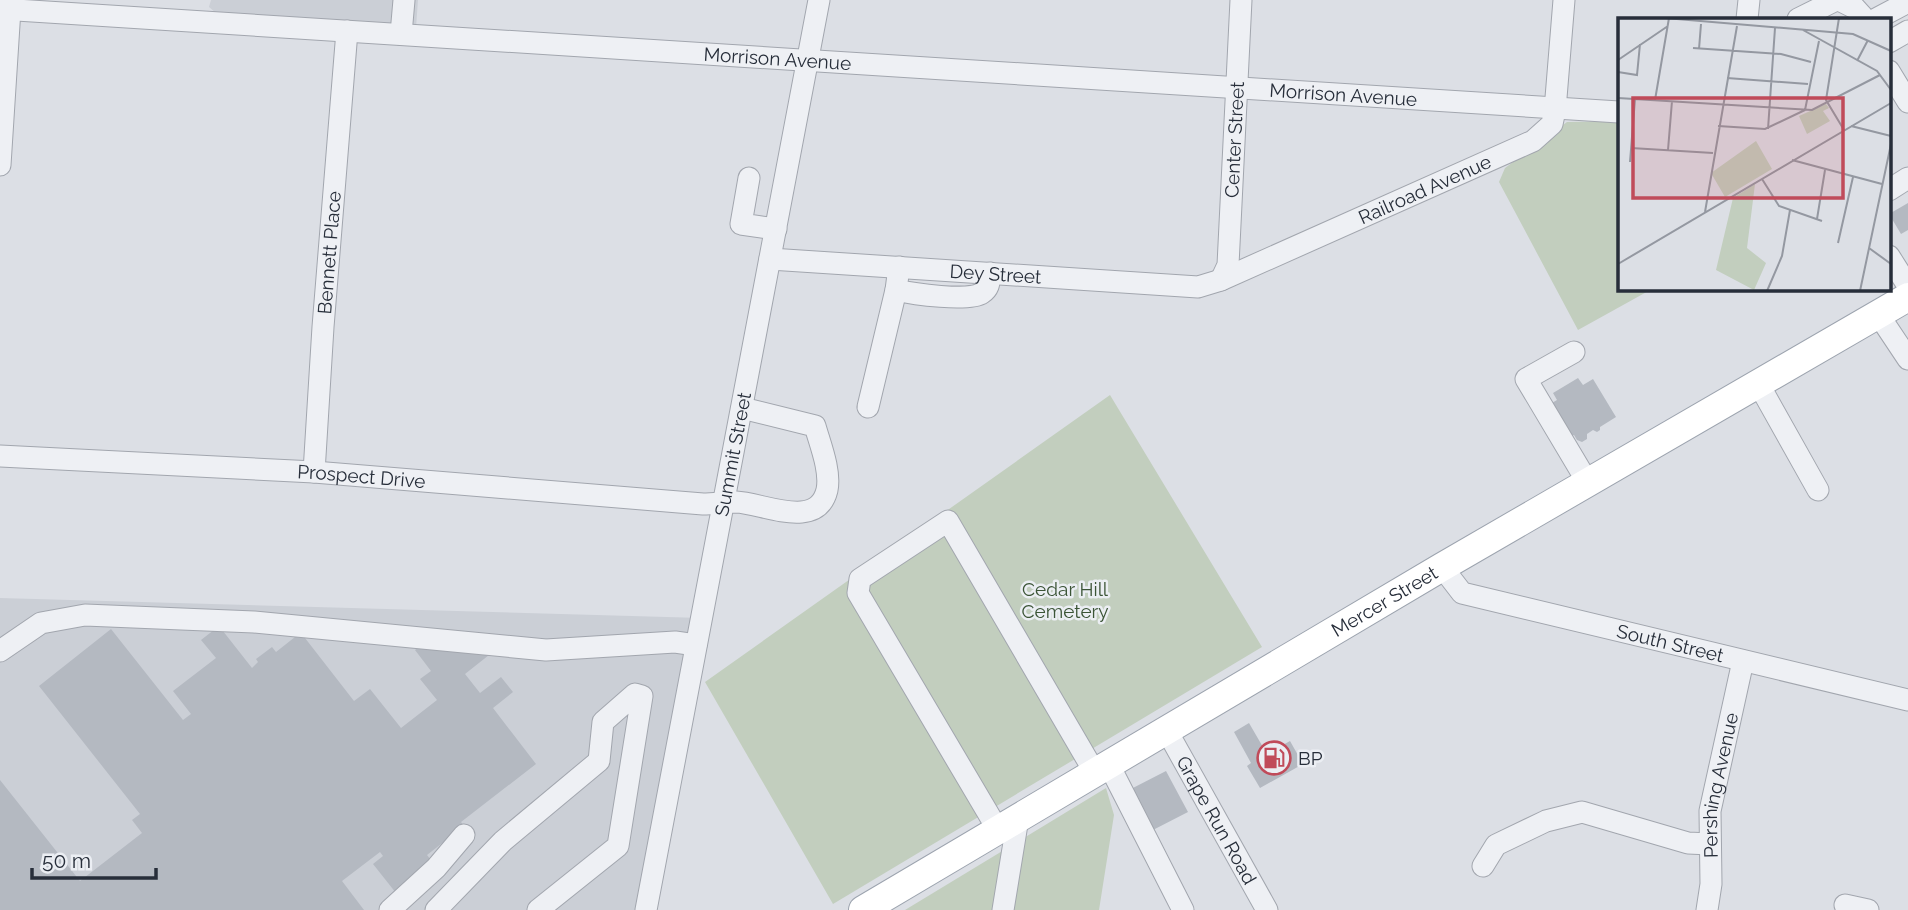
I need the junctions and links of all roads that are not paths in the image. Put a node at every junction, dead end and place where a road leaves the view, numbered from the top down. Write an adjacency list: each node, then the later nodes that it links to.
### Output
1 (404, 0): 16 (street)
2 (819, 0): 18 (street, Summit Street)
3 (1241, 0): 20 (street, Center Street)
4 (1564, 0): 22 (street)
5 (1749, 0): 10 (street)
6 (1837, 0): 11 (street); 12 (street)
7 (1908, 2): 13 (street)
8 (5, 9): 9 (street, Morrison Avenue); 24 (street)
9 (197, 10): 14 (street, Morrison Avenue)
10 (1746, 18)
11 (1800, 18)
12 (1864, 18)
13 (1878, 18)
14 (347, 31): 16 (street, Morrison Avenue); 44 (street, Bennett Place)
15 (1908, 31): 17 (street)
16 (401, 34): 18 (street, Morrison Avenue)
17 (1890, 41)
18 (808, 60): 20 (street, Morrison Avenue); 28 (street, Summit Street)
19 (1890, 73): 21 (street)
20 (1236, 89): 22 (street, Morrison Avenue); 33 (street, Center Street)
21 (1908, 102)
22 (1555, 110): 23 (street); 33 (street, Railroad Avenue)
23 (1618, 112)
24 (0, 165)
25 (749, 178): 28 (street)
26 (1908, 178): 27 (street)
27 (1890, 189)
28 (776, 229): 30 (street, Summit Street)
29 (1890, 258): 34 (street)
30 (770, 260): 31 (street, Dey Street); 42 (street, Summit Street)
31 (899, 267): 32 (street, Dey Street); 35 (street)
32 (990, 273): 33 (street, Dey Street); 35 (street)
33 (1221, 280)
34 (1908, 286)
35 (896, 290): 41 (street)
36 (1908, 297): 37 (main road, Mercer Street)
37 (1878, 314): 39 (street); 40 (main road, Mercer Street)
38 (1574, 352): 45 (street)
39 (1908, 359)
40 (1759, 383): 45 (main road, Mercer Street); 46 (street)
41 (868, 407)
42 (742, 408): 47 (street, Summit Street); 47 (street, Prospect Drive)
43 (0, 456): 44 (street, Prospect Drive)
44 (314, 472): 47 (street, Prospect Drive)
45 (1588, 483): 48 (main road, Mercer Street)
46 (1818, 490)
47 (723, 503): 49 (street, Summit Street)
48 (1442, 568): 51 (street, South Street); 53 (main road, Mercer Street)
49 (696, 645): 50 (street); 63 (street, Summit Street)
50 (0, 651)
51 (1743, 661): 52 (street, South Street); 57 (street, Pershing Avenue)
52 (1908, 700)
53 (1167, 730): 54 (main road, Mercer Street); 67 (street, Grape Run Road)
54 (1102, 769): 55 (main road, Mercer Street); 55 (street); 66 (street)
55 (1008, 824): 64 (main road, Mercer Street); 65 (street)
56 (464, 835): 60 (street)
57 (1710, 844): 58 (street); 68 (street, Pershing Avenue)
58 (1483, 866)
59 (1845, 905): 69 (street)
60 (390, 910)
61 (436, 910): 62 (street)
62 (538, 910)
63 (646, 910)
64 (863, 910)
65 (1003, 910)
66 (1183, 910)
67 (1266, 910)
68 (1707, 910)
69 (1868, 910)

